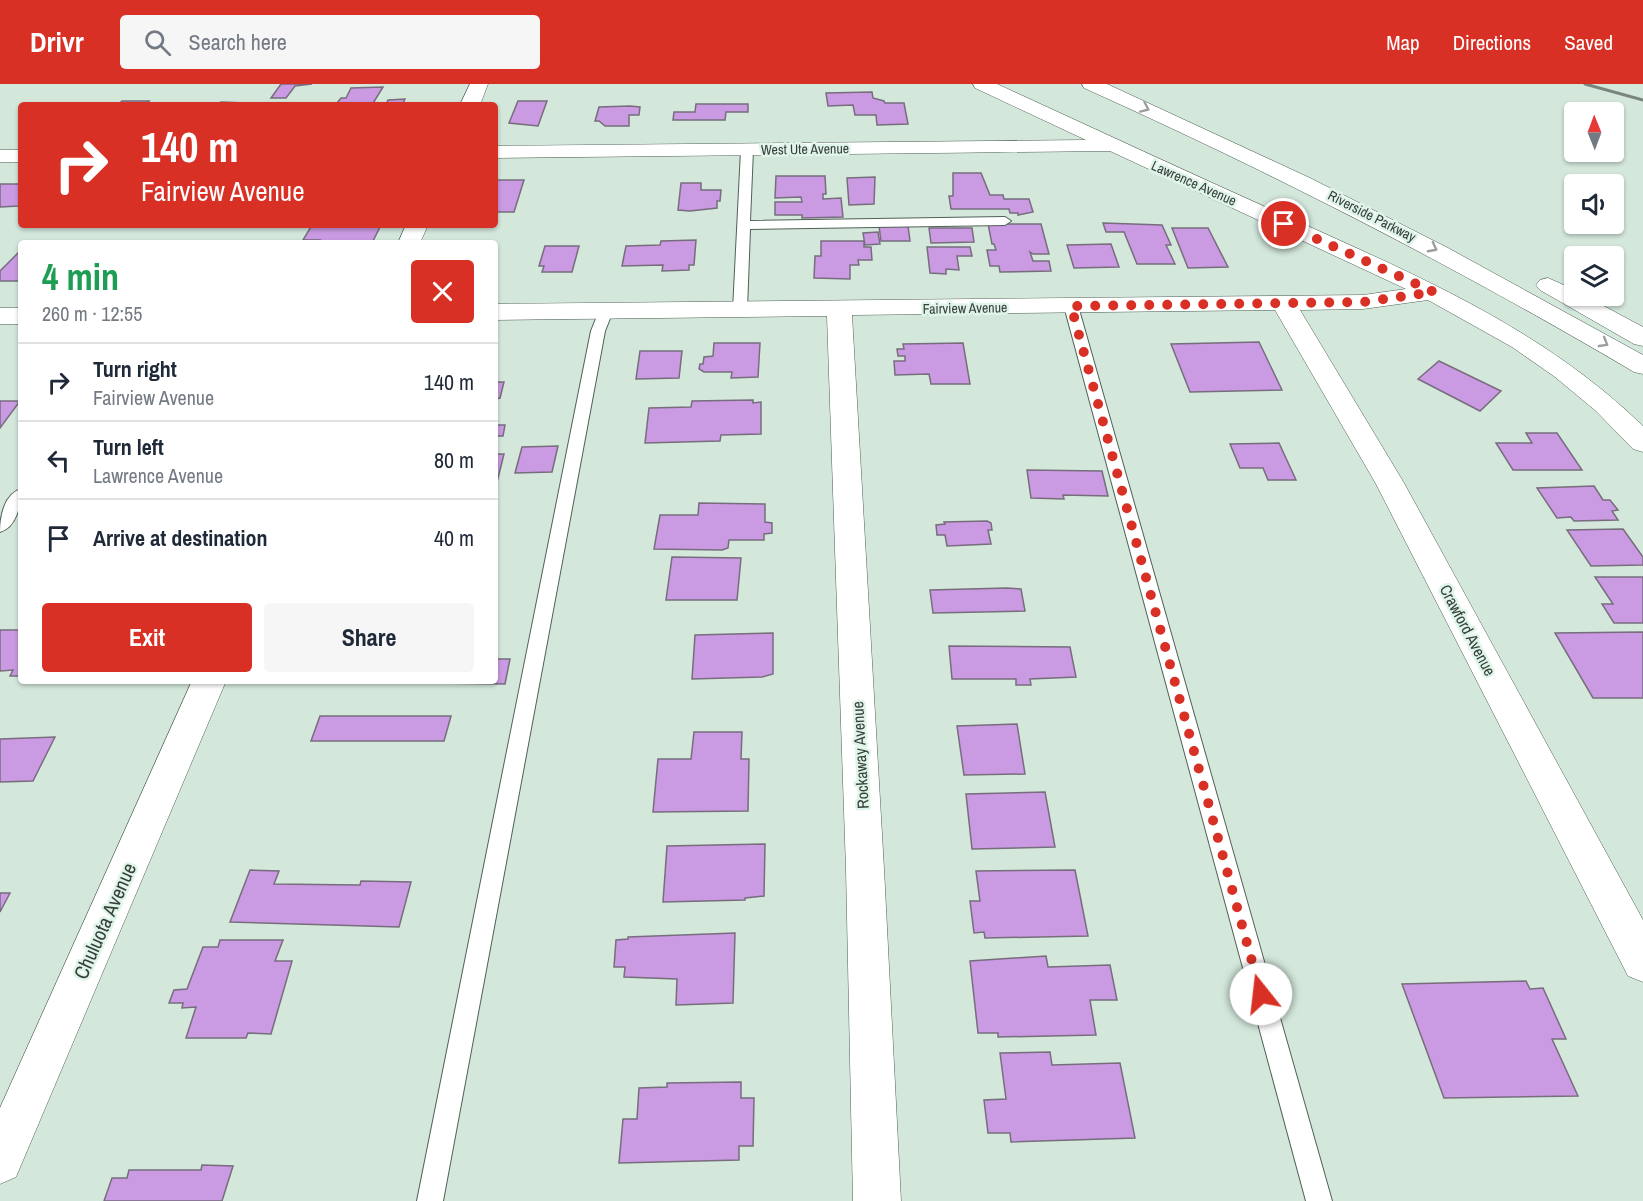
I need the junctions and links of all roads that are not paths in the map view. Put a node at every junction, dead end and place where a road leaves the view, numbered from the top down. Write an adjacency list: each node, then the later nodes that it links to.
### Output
1 (479, 84): 5 (street)
2 (982, 84): 6 (street, Lawrence Avenue)
3 (1091, 84): 25 (street, Riverside Parkway, one-way to 25)
4 (1131, 84): 11 (street, Riverside Parkway)
5 (471, 102)
6 (1114, 146): 7 (street, West Ute Avenue); 15 (street, Lawrence Avenue)
7 (747, 150): 8 (street, West Ute Avenue); 13 (lane)
8 (498, 152)
9 (0, 156): 10 (street)
10 (18, 156)
11 (1352, 184)
12 (1005, 221): 13 (lane)
13 (744, 225): 18 (lane)
14 (1534, 277): 24 (street)
15 (1434, 292): 16 (street, Fairview Avenue); 26 (street, Lawrence Avenue)
16 (1283, 303): 17 (street, Fairview Avenue); 30 (street, Crawford Avenue)
17 (1071, 306): 19 (street, Fairview Avenue); 34 (lane)
18 (740, 310): 19 (street, Fairview Avenue); 20 (street, Fairview Avenue)
19 (839, 310): 33 (street, Rockaway Avenue)
20 (606, 311): 21 (street, Fairview Avenue); 32 (lane)
21 (498, 312)
22 (0, 316): 23 (street)
23 (18, 316)
24 (1643, 338)
25 (1643, 366)
26 (1643, 442)
27 (18, 499): 28 (lane)
28 (0, 526)
29 (208, 684): 31 (street, Chuluota Avenue)
30 (1643, 962)
31 (0, 1161)
32 (430, 1201)
33 (877, 1201)
34 (1319, 1201)

